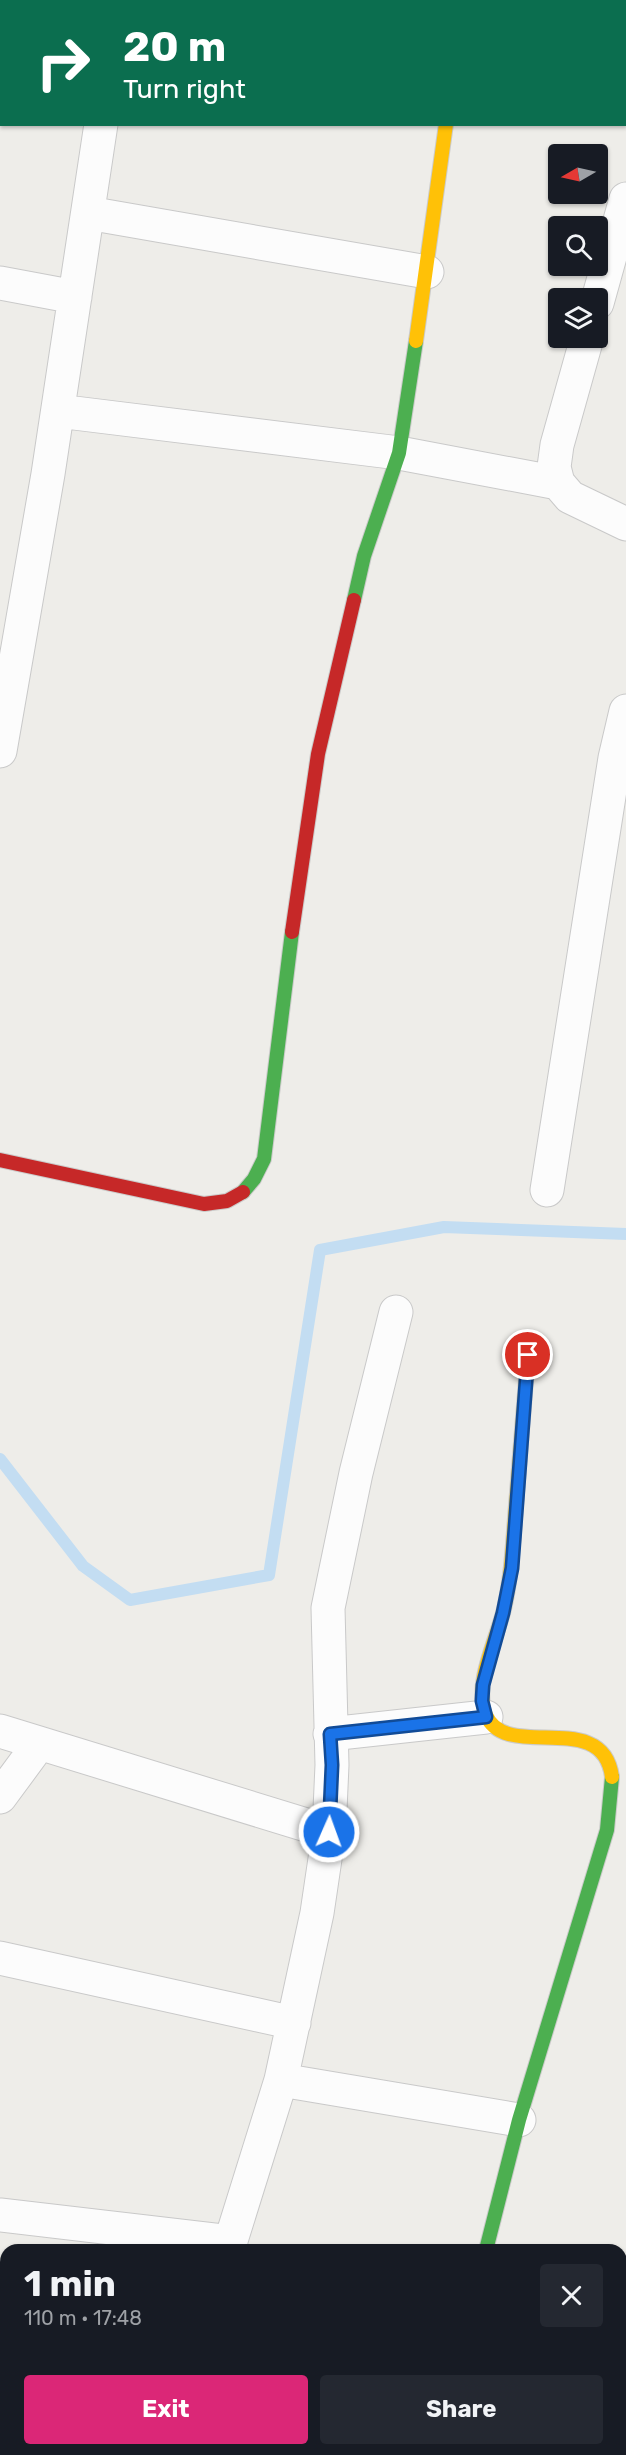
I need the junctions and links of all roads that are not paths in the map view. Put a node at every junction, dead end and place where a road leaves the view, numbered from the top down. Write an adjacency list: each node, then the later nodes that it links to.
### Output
1 (101, 126): 4 (street)
2 (446, 126): 5 (street)
3 (626, 199): 7 (street)
4 (88, 213): 5 (street); 8 (street)
5 (427, 272): 11 (street)
6 (0, 283): 8 (street)
7 (601, 288)
8 (75, 297): 10 (street)
9 (584, 348): 12 (street)
10 (58, 411): 11 (street); 15 (street)
11 (399, 453): 12 (street); 16 (street)
12 (558, 483): 13 (street)
13 (626, 524)
14 (626, 711): 17 (street)
15 (0, 751)
16 (0, 1160)
17 (547, 1190)
18 (396, 1312): 22 (street)
19 (528, 1355): 20 (street)
20 (486, 1717): 22 (street); 29 (street)
21 (0, 1731): 23 (street)
22 (330, 1734): 25 (street)
23 (39, 1744): 24 (street); 25 (street)
24 (0, 1797)
25 (329, 1832): 27 (street)
26 (0, 1959): 27 (street)
27 (294, 2023): 28 (street)
28 (281, 2080): 29 (street); 32 (street)
29 (519, 2120): 33 (street)
30 (0, 2215): 31 (street)
31 (215, 2244)
32 (231, 2244)
33 (488, 2244)

